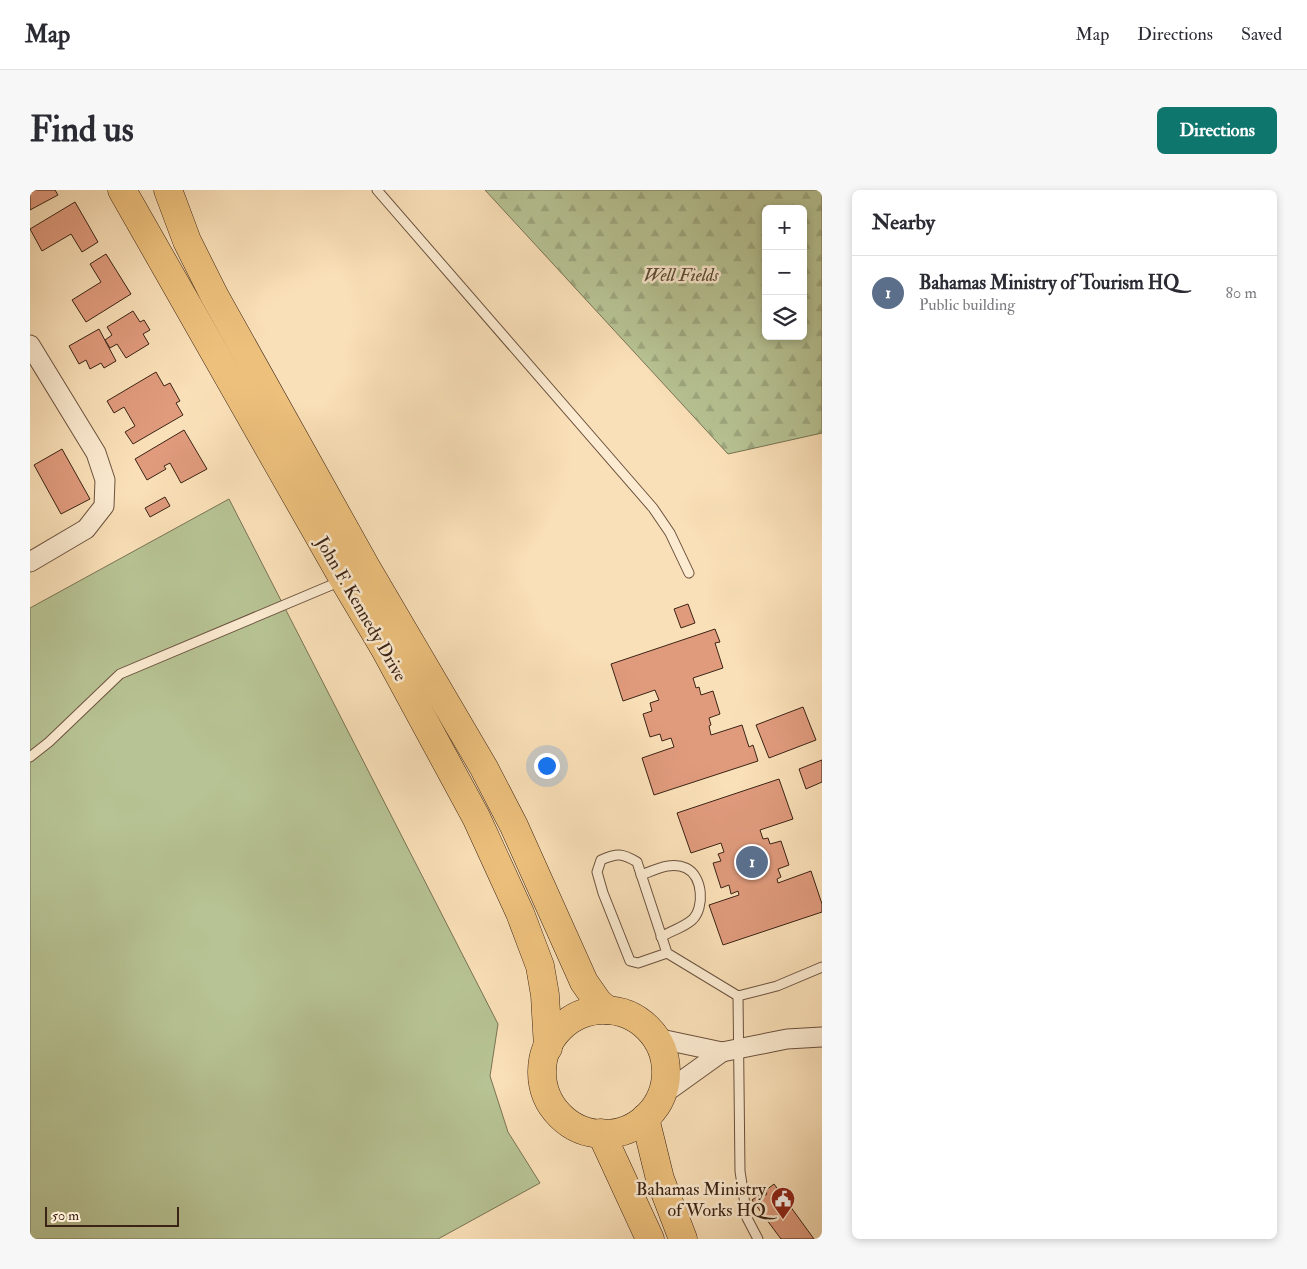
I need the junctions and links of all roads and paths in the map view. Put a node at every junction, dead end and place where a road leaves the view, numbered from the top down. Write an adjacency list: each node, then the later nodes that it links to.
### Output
1 (122, 190): 7 (highway, John F. Kennedy Drive)
2 (168, 190): 14 (highway, John F. Kennedy Drive)
3 (377, 190): 6 (lane)
4 (30, 345): 5 (street)
5 (30, 562)
6 (689, 573)
7 (344, 580): 8 (lane); 17 (highway, John F. Kennedy Drive)
8 (30, 757)
9 (641, 875): 10 (lane); 10 (lane); 11 (lane)
10 (661, 937): 11 (lane)
11 (667, 953): 13 (lane)
12 (822, 967): 13 (lane)
13 (738, 996): 18 (lane)
14 (607, 1010): 16 (highway, John F. Kennedy Drive); 17 (highway, John F. Kennedy Drive)
15 (822, 1037): 18 (street)
16 (656, 1038): 18 (street); 19 (highway, John F. Kennedy Drive)
17 (548, 1048): 21 (highway, John F. Kennedy Drive)
18 (731, 1051): 19 (street); 24 (lane)
19 (662, 1095): 20 (highway, John F. Kennedy Drive)
20 (645, 1118): 21 (highway, John F. Kennedy Drive); 23 (highway)
21 (601, 1134): 22 (highway)
22 (650, 1239)
23 (683, 1239)
24 (758, 1239)

